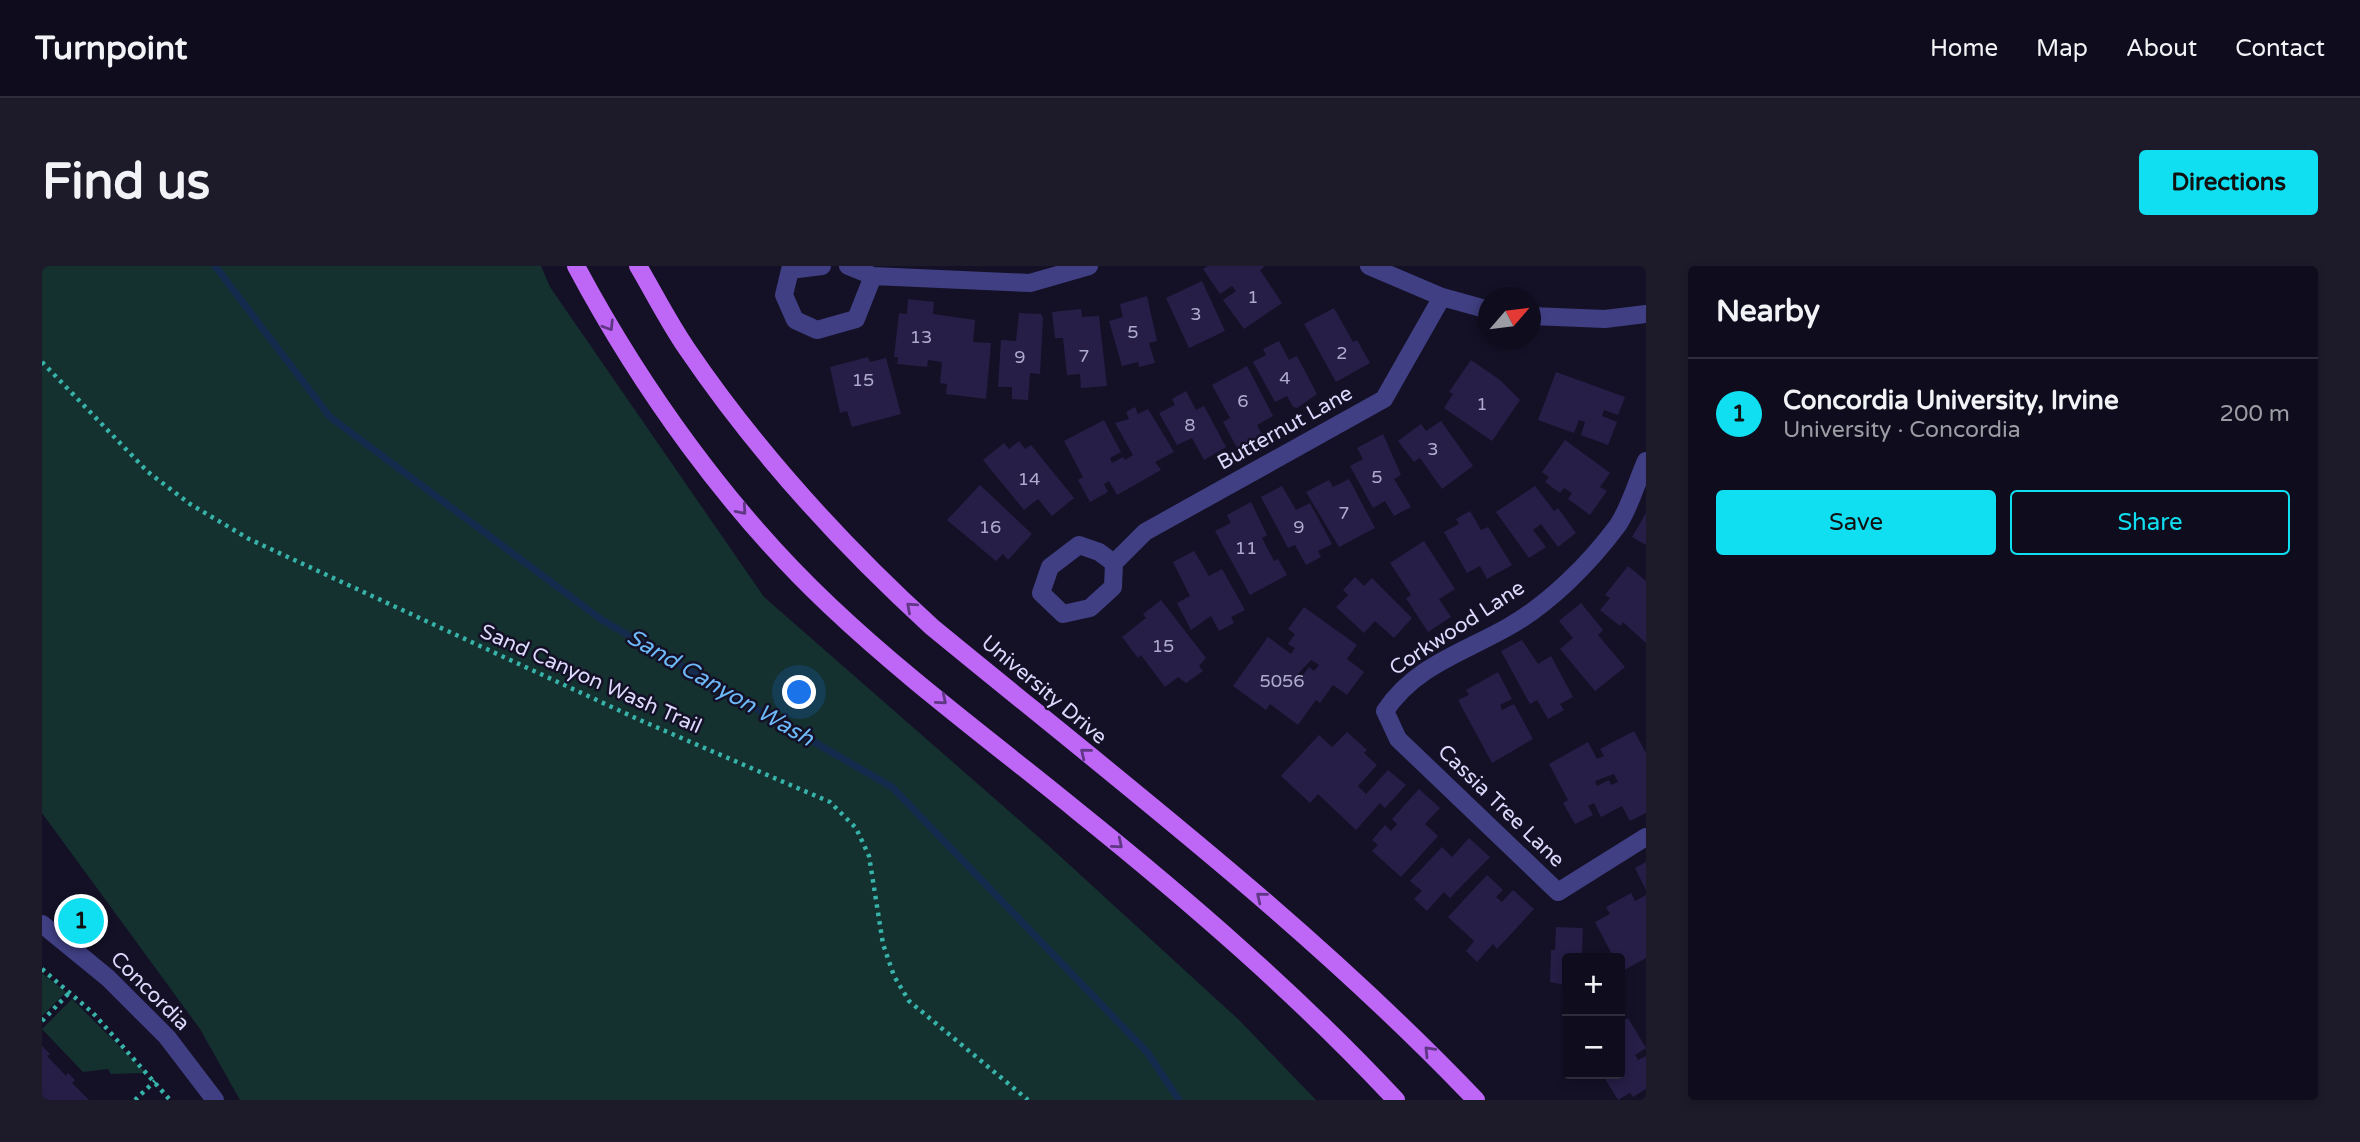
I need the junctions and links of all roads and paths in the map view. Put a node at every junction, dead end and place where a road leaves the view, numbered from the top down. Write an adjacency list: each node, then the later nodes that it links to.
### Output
1 (576, 266): 26 (main road, one-way to 26)
2 (638, 266): 27 (main road, University Drive, one-way to 2)
3 (822, 266): 7 (street)
4 (848, 266): 7 (street)
5 (1089, 266): 7 (street)
6 (1369, 266): 8 (street)
7 (873, 276)
8 (1442, 298): 9 (street); 14 (street, Butternut Lane)
9 (1478, 307)
10 (1646, 314): 11 (street)
11 (1541, 316)
12 (42, 362): 25 (path, Sand Canyon Wash Trail)
13 (1646, 461): 15 (street, Corkwood Lane)
14 (1114, 563)
15 (1398, 738): 16 (street, Cassia Tree Lane)
16 (1646, 837)
17 (42, 924): 24 (street, Concordia)
18 (42, 969): 19 (path)
19 (70, 992): 20 (path); 21 (path)
20 (42, 1021)
21 (155, 1081): 22 (path); 23 (path)
22 (135, 1100)
23 (170, 1100)
24 (215, 1100)
25 (1028, 1100)
26 (1396, 1100)
27 (1476, 1100)

